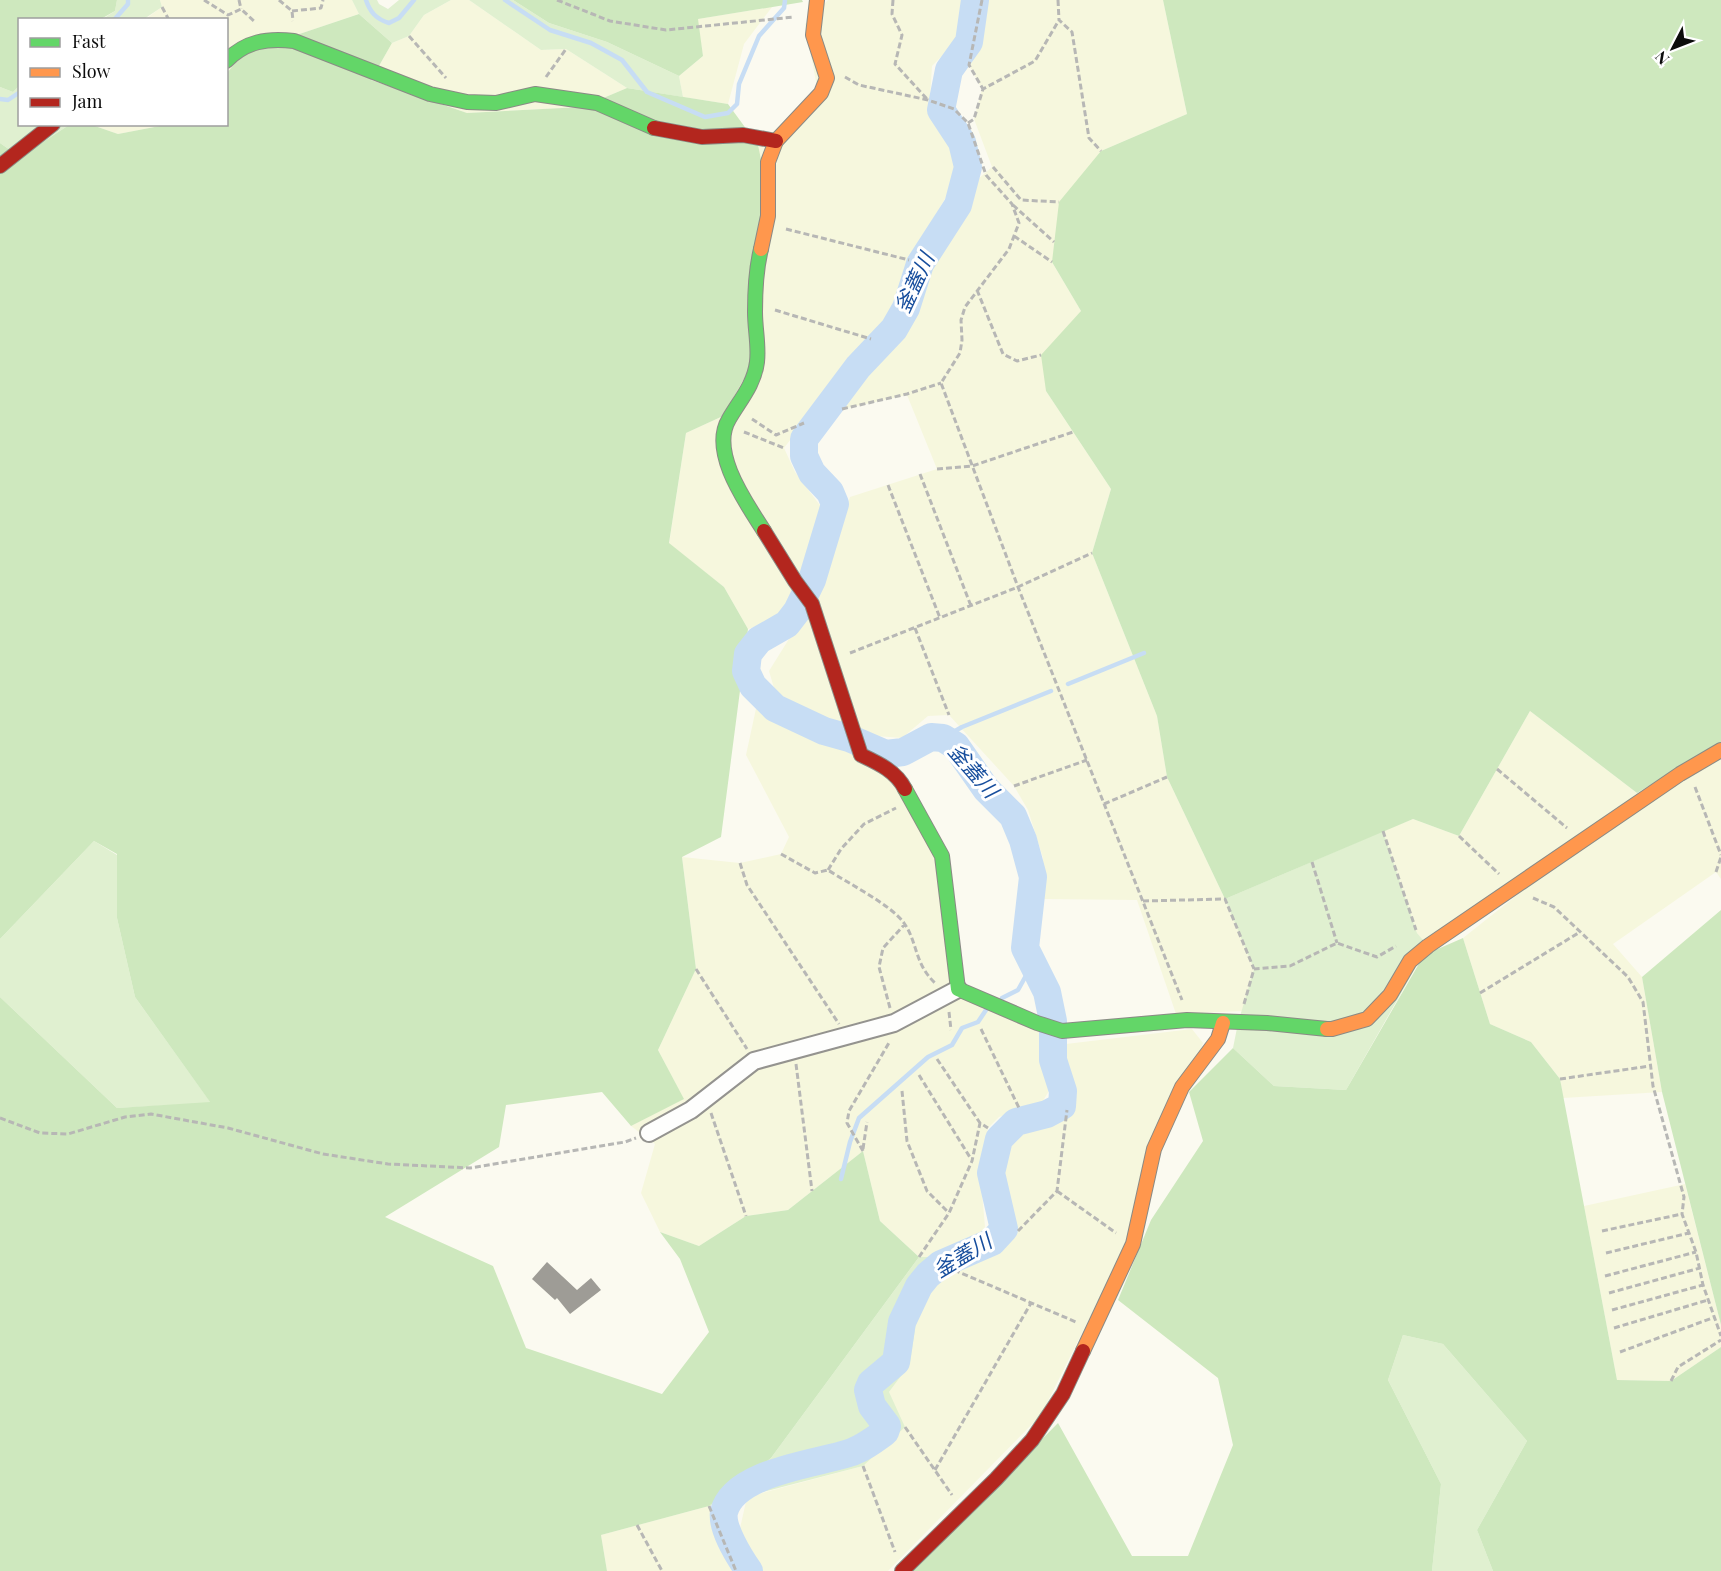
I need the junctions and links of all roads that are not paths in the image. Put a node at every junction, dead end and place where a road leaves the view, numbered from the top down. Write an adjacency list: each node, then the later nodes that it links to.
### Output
1 (818, 0): 4 (street)
2 (228, 59): 4 (street)
3 (50, 126): 5 (street)
4 (776, 141): 7 (street)
5 (0, 166)
6 (1721, 750): 8 (street)
7 (952, 992): 8 (street); 9 (street)
8 (1223, 1023): 10 (street)
9 (649, 1133)
10 (904, 1570)

